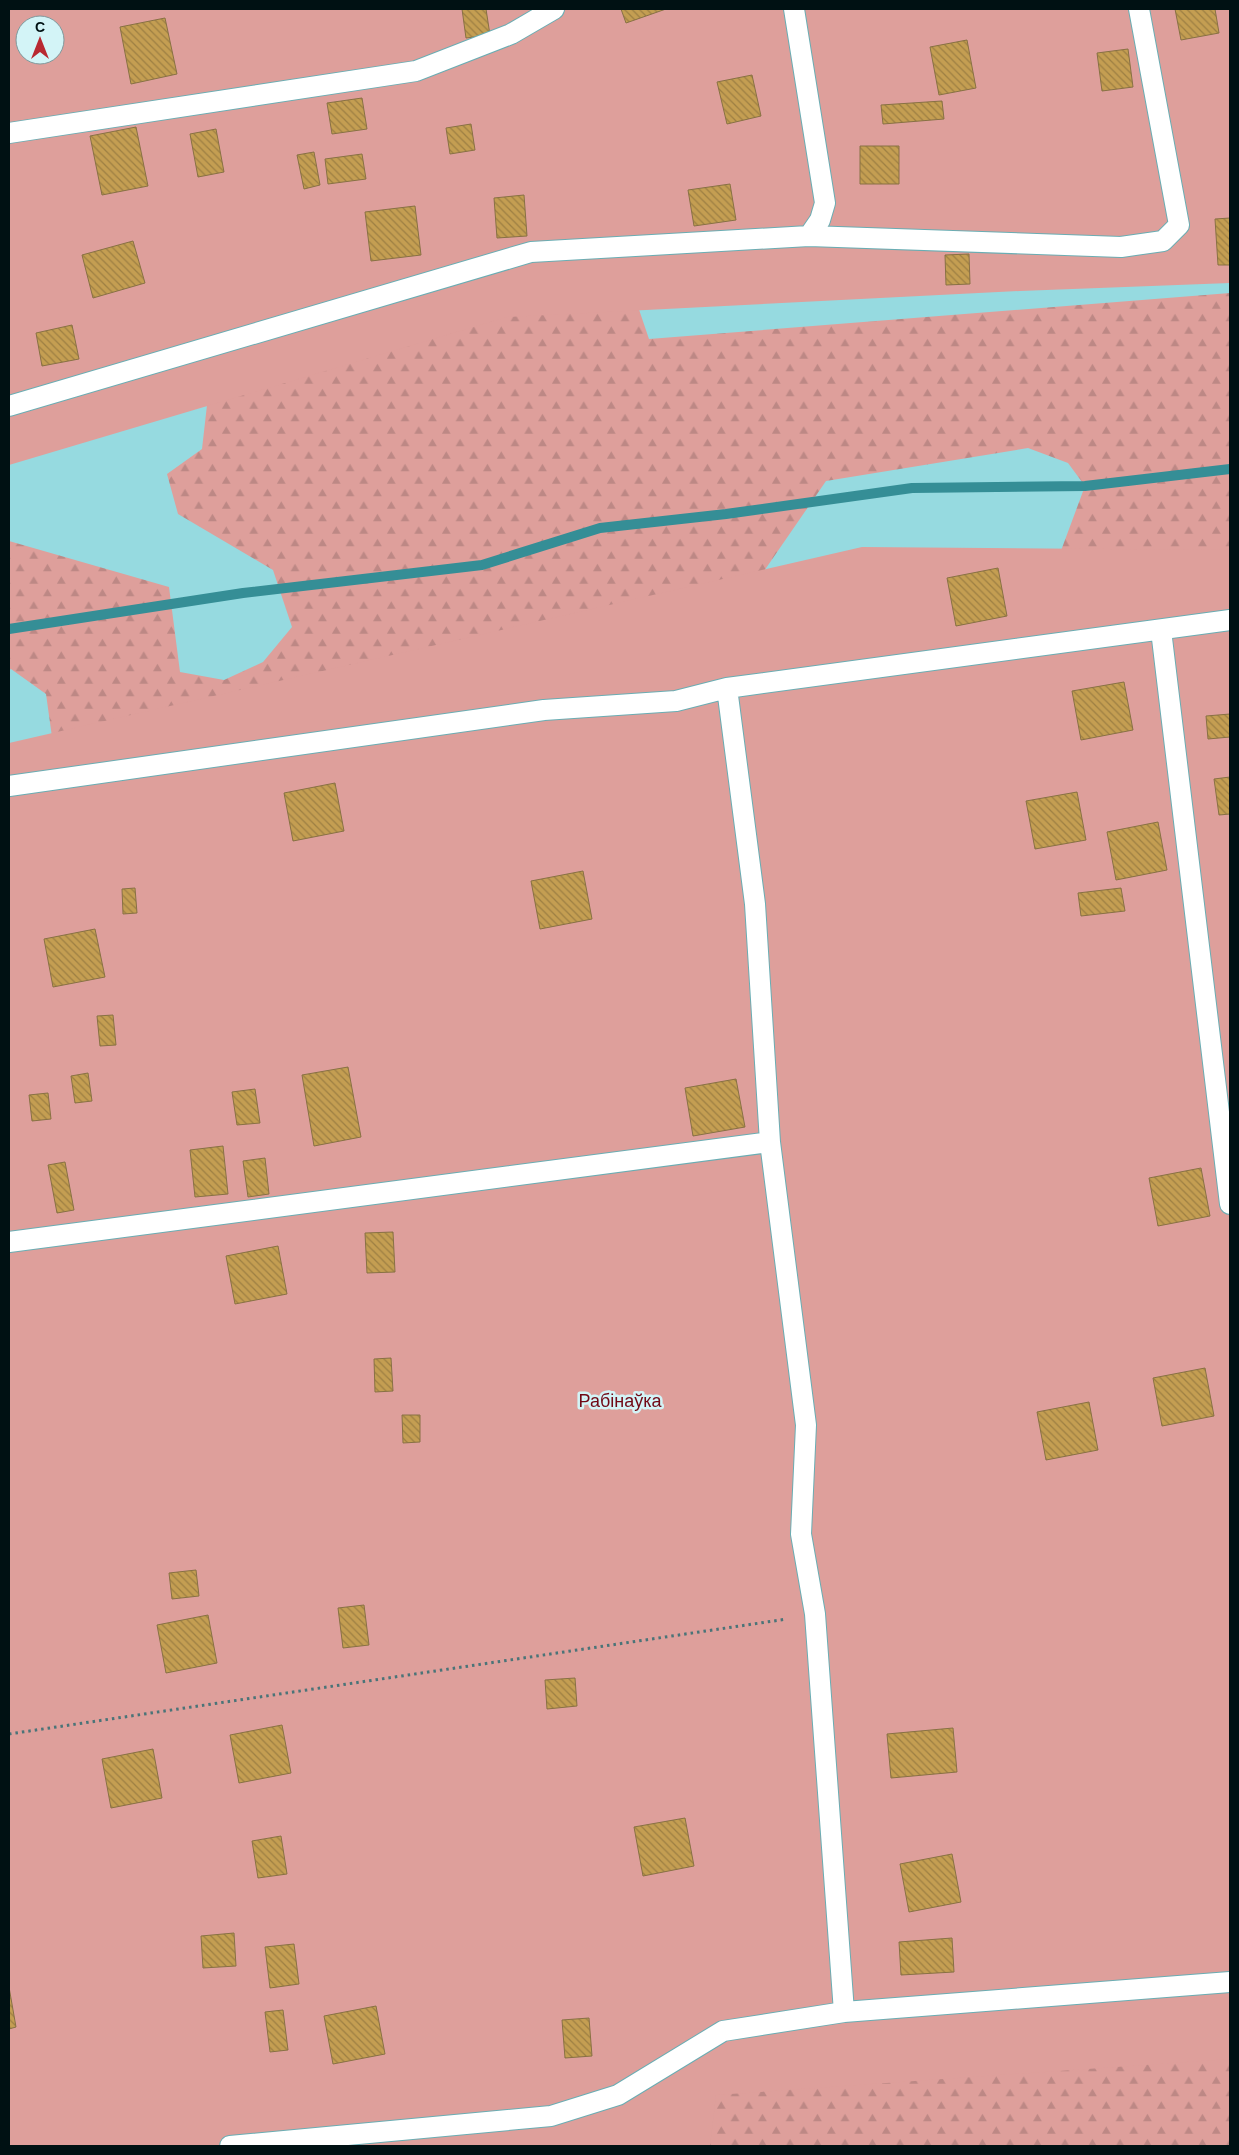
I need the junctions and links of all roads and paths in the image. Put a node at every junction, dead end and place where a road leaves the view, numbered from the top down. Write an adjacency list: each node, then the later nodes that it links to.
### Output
1 (554, 9): 4 (lane)
2 (794, 9): 5 (lane)
3 (1139, 9): 5 (lane)
4 (9, 133)
5 (809, 236): 6 (lane)
6 (9, 406)
7 (1230, 620): 8 (lane)
8 (1161, 630): 9 (lane); 12 (lane)
9 (727, 688): 10 (lane); 11 (lane)
10 (9, 786)
11 (770, 1142): 13 (lane); 14 (lane)
12 (1230, 1204)
13 (9, 1242)
14 (815, 1614): 15 (path); 17 (lane)
15 (9, 1734)
16 (1230, 1982): 17 (lane)
17 (844, 2012): 18 (lane)
18 (230, 2146)

